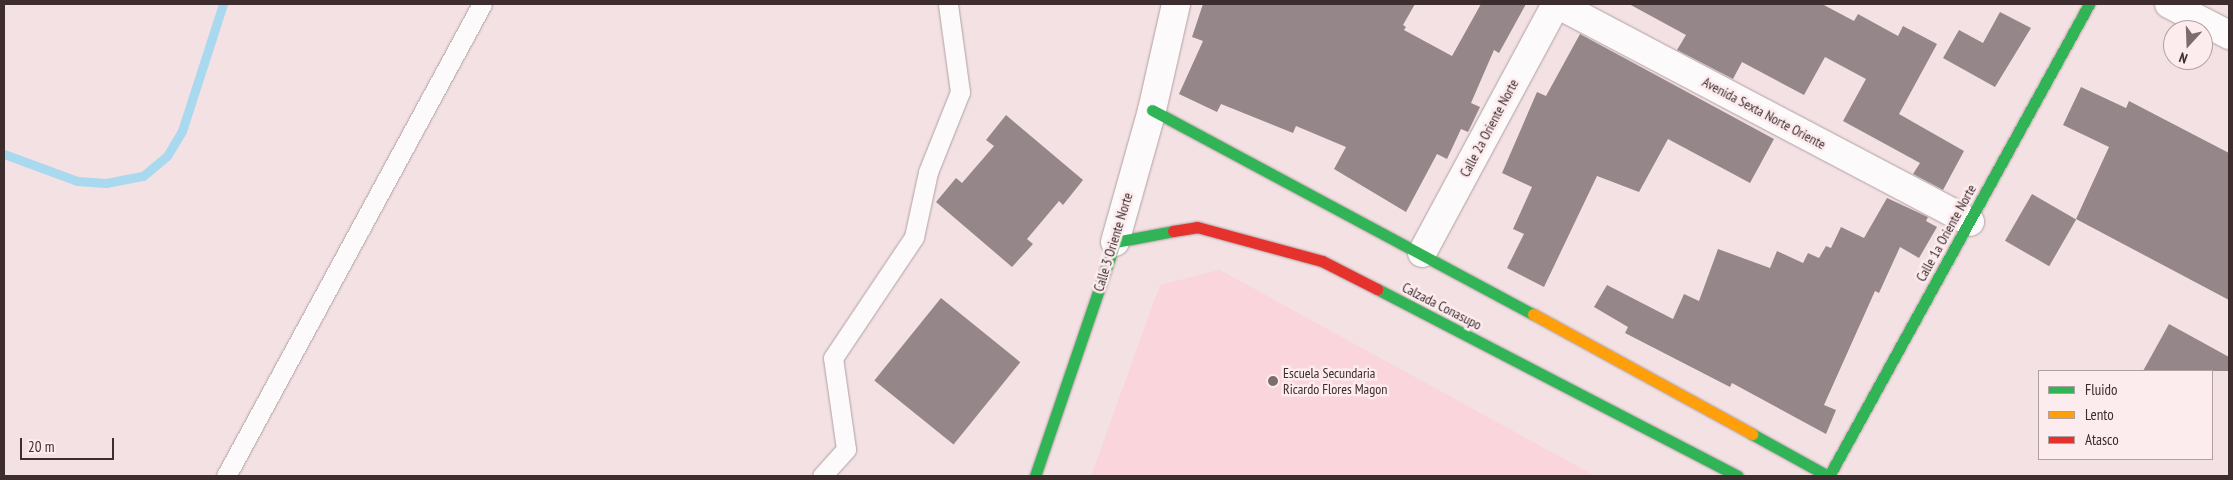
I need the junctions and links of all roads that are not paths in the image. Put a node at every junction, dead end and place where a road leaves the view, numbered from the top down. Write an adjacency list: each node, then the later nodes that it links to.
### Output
1 (482, 4): 12 (lane)
2 (948, 4): 13 (lane)
3 (1176, 4): 8 (street, Calle 3 Oriente Norte)
4 (1557, 4): 9 (street, Avenida Sexta Norte Oriente); 11 (street, Calle 2a Oriente Norte)
5 (2089, 4): 9 (street, Calle 1a Oriente Norte)
6 (2169, 4): 7 (street)
7 (2229, 35)
8 (1152, 110): 10 (street, Calle 3 Oriente Norte); 11 (street)
9 (1970, 222): 16 (street, Calle 1a Oriente Norte)
10 (1115, 242): 14 (street, Calle 3 Oriente Norte); 15 (street, Calzada Conasupo)
11 (1422, 253): 16 (street)
12 (226, 476)
13 (822, 476)
14 (1035, 476)
15 (1738, 476)
16 (1828, 476)

